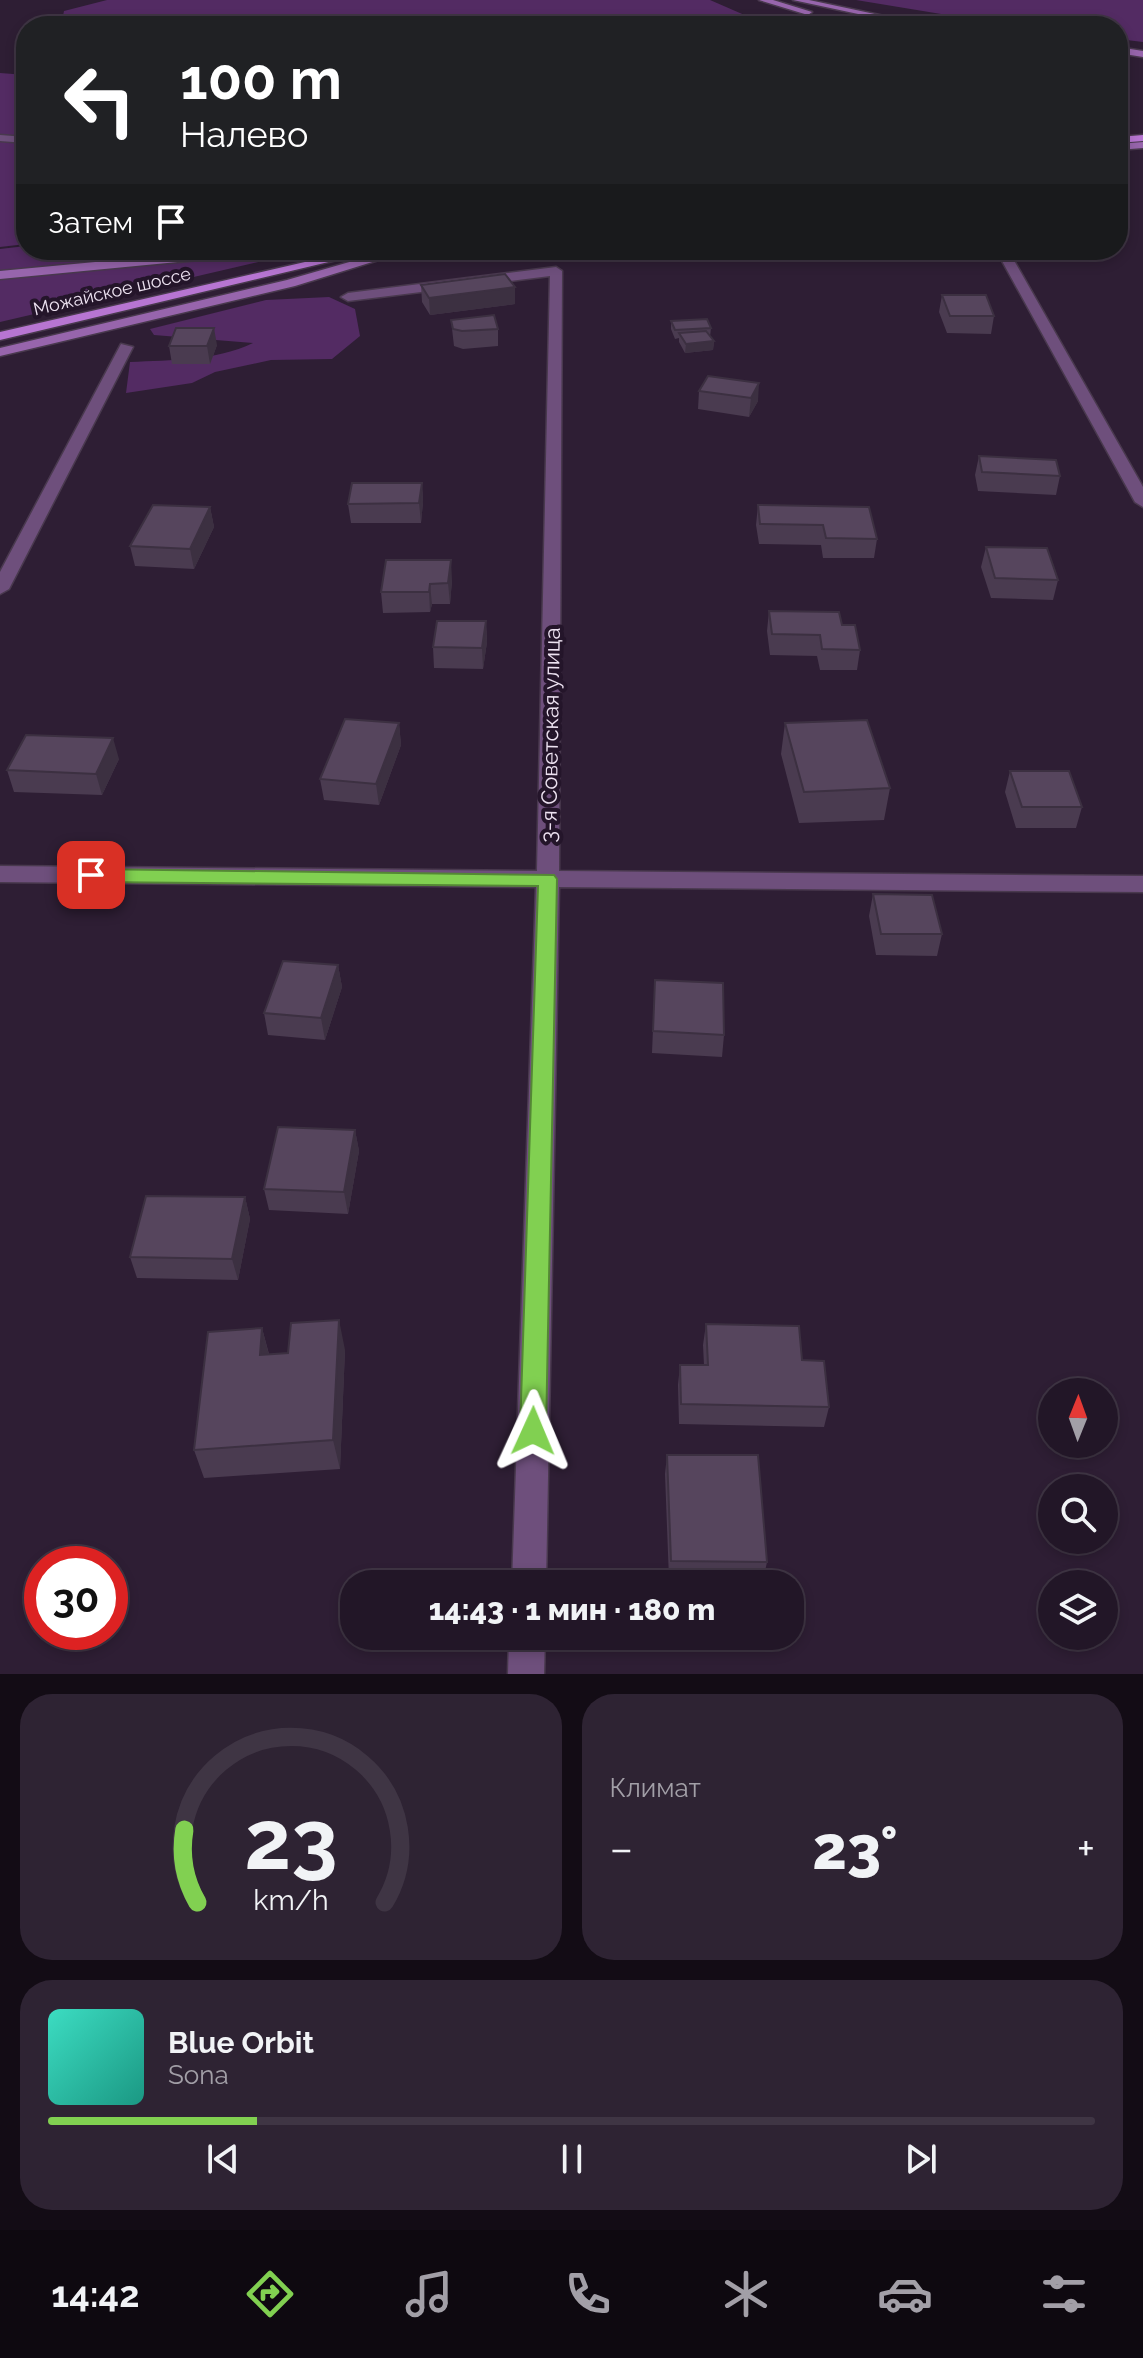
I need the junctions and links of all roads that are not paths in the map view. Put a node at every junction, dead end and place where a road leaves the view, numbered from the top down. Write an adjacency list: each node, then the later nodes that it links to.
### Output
1 (750, 0): 5 (main road)
2 (763, 0): 6 (main road)
3 (781, 0): 7 (main road)
4 (797, 0): 8 (main road)
5 (789, 16)
6 (839, 16)
7 (846, 16)
8 (877, 16)
9 (155, 260): 14 (main road)
10 (287, 260): 16 (main road, Можайское шоссе)
11 (330, 260): 17 (main road, Можайское шоссе)
12 (369, 260): 19 (main road)
13 (1008, 260): 20 (street)
14 (0, 275)
15 (348, 297): 23 (street, 3-я Советская улица)
16 (0, 326)
17 (0, 336)
18 (126, 347): 21 (street)
19 (0, 352)
20 (1143, 502)
21 (0, 589)
22 (0, 874): 23 (street)
23 (548, 879): 24 (street); 25 (street, 3-я Советская улица)
24 (1143, 884)
25 (529, 1570)
26 (527, 1650): 27 (street)
27 (526, 1674)

